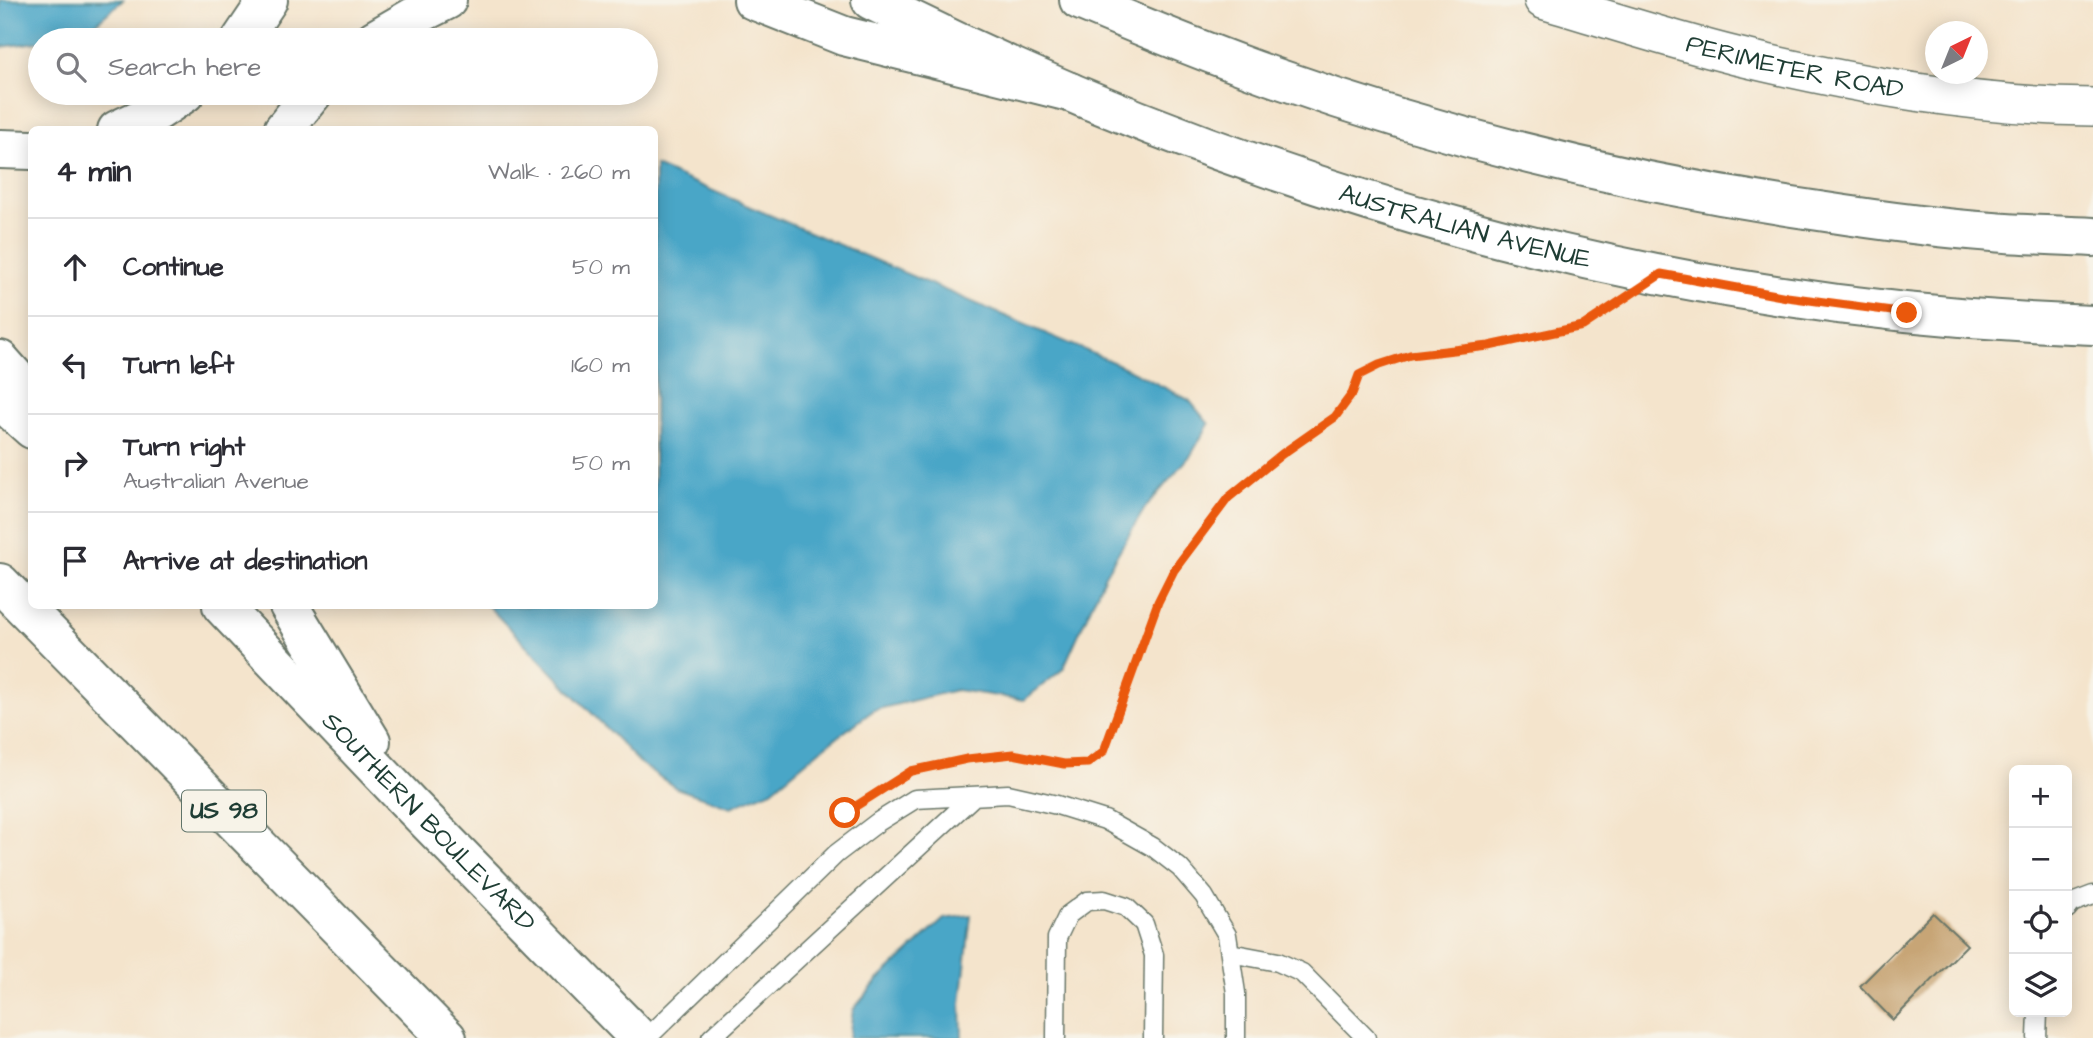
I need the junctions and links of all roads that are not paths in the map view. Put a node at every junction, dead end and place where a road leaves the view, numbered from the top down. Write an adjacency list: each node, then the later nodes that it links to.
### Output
1 (268, 0): 7 (main road)
2 (447, 0): 8 (main road)
3 (753, 0): 9 (main road)
4 (871, 0): 9 (main road, AUSTRALIAN AVENUE)
5 (1079, 0): 17 (main road)
6 (1543, 0): 12 (street, PERIMETER ROAD)
7 (249, 28)
8 (394, 28)
9 (1070, 92): 18 (main road, AUSTRALIAN AVENUE)
10 (167, 105): 13 (main road)
11 (303, 105): 14 (main road)
12 (2093, 107)
13 (126, 126)
14 (286, 126)
15 (0, 149): 16 (main road)
16 (28, 150)
17 (2093, 237)
18 (2093, 325)
19 (0, 360): 20 (main road)
20 (28, 392)
21 (0, 400): 22 (main road)
22 (28, 425)
23 (0, 583): 32 (main road, US 98)
24 (225, 609): 27 (main road, SOUTHERN BOULEVARD)
25 (291, 609): 27 (main road)
26 (974, 796): 30 (lane); 34 (lane); 35 (lane)
27 (411, 805): 33 (main road, SOUTHERN BOULEVARD)
28 (2093, 895): 29 (lane)
29 (2072, 903)
30 (1230, 953): 38 (lane); 39 (lane)
31 (2038, 1017): 40 (lane)
32 (447, 1038)
33 (639, 1038)
34 (648, 1038)
35 (711, 1038)
36 (1056, 1038): 37 (lane)
37 (1153, 1038)
38 (1236, 1038)
39 (1366, 1038)
40 (2037, 1038)

